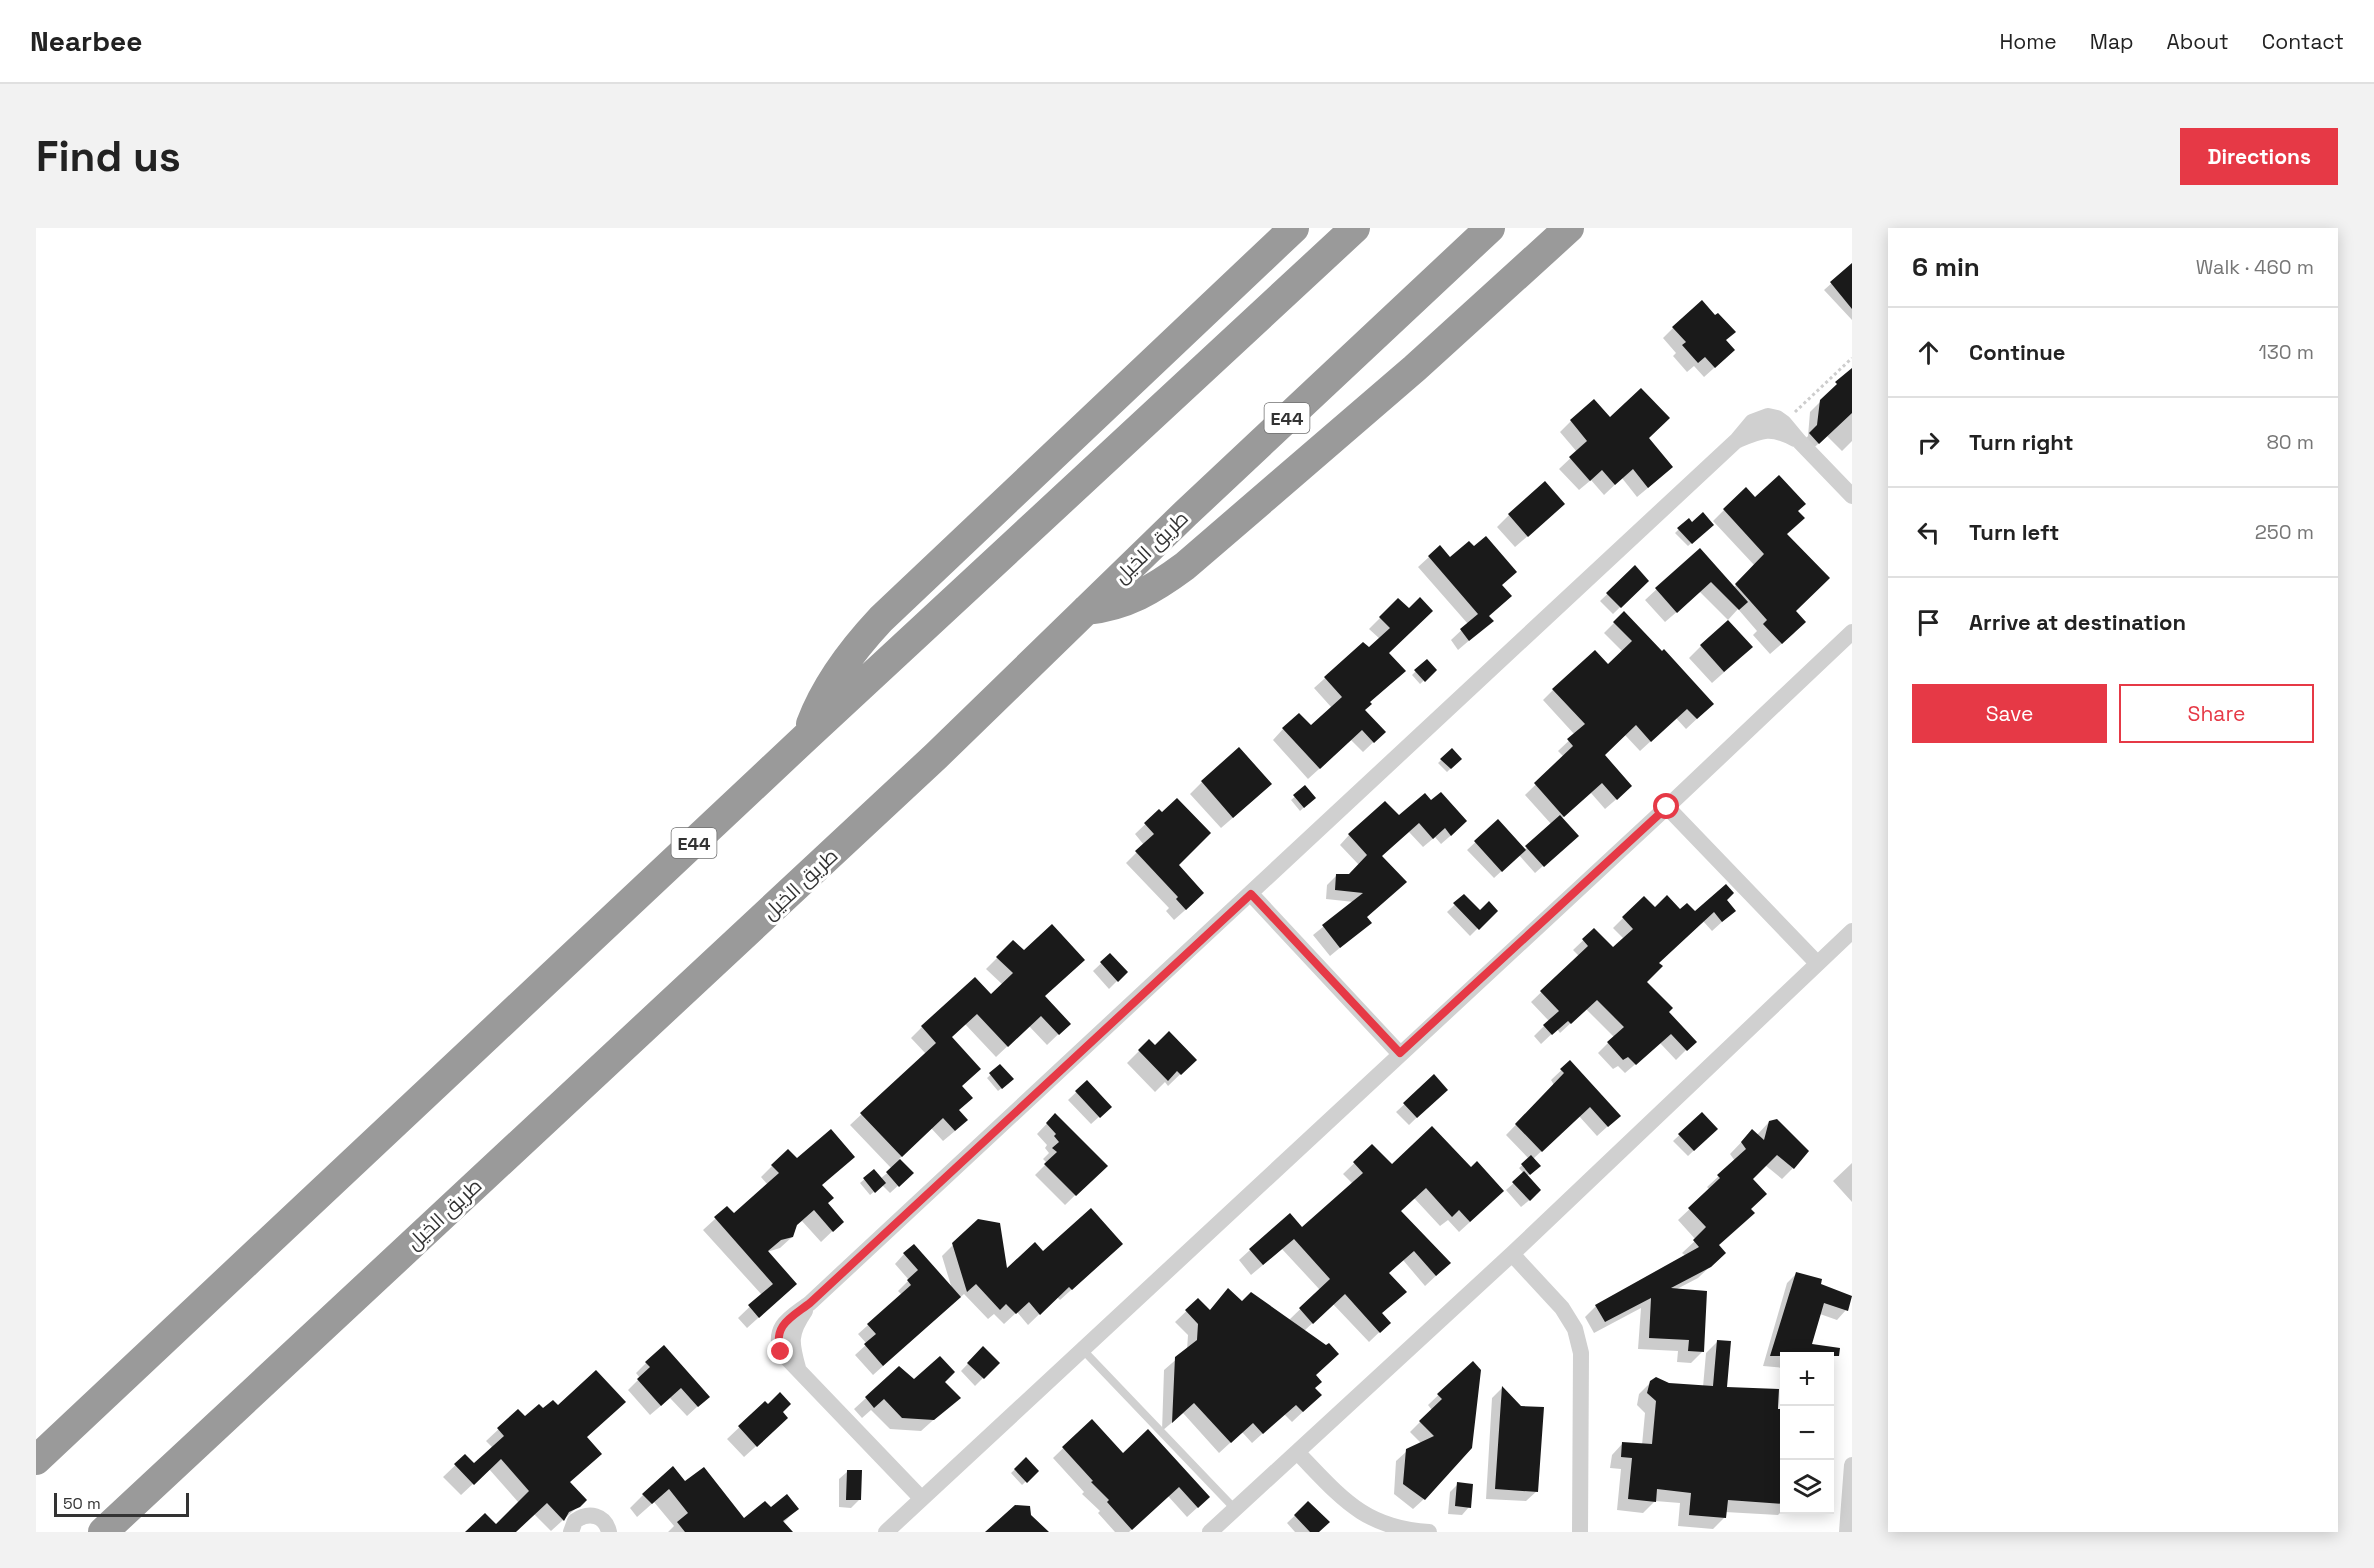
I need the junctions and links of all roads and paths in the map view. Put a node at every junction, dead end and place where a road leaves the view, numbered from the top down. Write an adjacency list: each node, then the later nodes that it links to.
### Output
1 (1294, 228): 12 (highway)
2 (1354, 228): 12 (highway, E44)
3 (1490, 228): 10 (highway, طريق الخيل / E44)
4 (1569, 228): 10 (highway)
5 (1852, 357): 6 (path)
6 (1785, 423): 7 (street); 8 (street)
7 (1737, 440): 8 (street); 14 (street)
8 (1799, 441): 9 (street)
9 (1852, 496)
10 (1086, 610): 25 (highway, طريق الخيل / E44)
11 (1852, 632): 13 (street)
12 (806, 737): 21 (highway, E44)
13 (1667, 807): 16 (street); 17 (street)
14 (1251, 894): 17 (street); 23 (street)
15 (1852, 931): 16 (street)
16 (1817, 963): 18 (street)
17 (1400, 1053): 19 (street)
18 (1512, 1254): 20 (street); 31 (street)
19 (1082, 1349): 23 (street); 24 (lane)
20 (1297, 1452): 24 (street); 30 (street)
21 (36, 1460)
22 (1852, 1465): 32 (street)
23 (921, 1498): 28 (street)
24 (1235, 1509): 29 (street)
25 (103, 1532)
26 (571, 1532): 27 (street)
27 (609, 1532)
28 (886, 1532)
29 (1210, 1532)
30 (1429, 1532)
31 (1580, 1532)
32 (1848, 1532)

